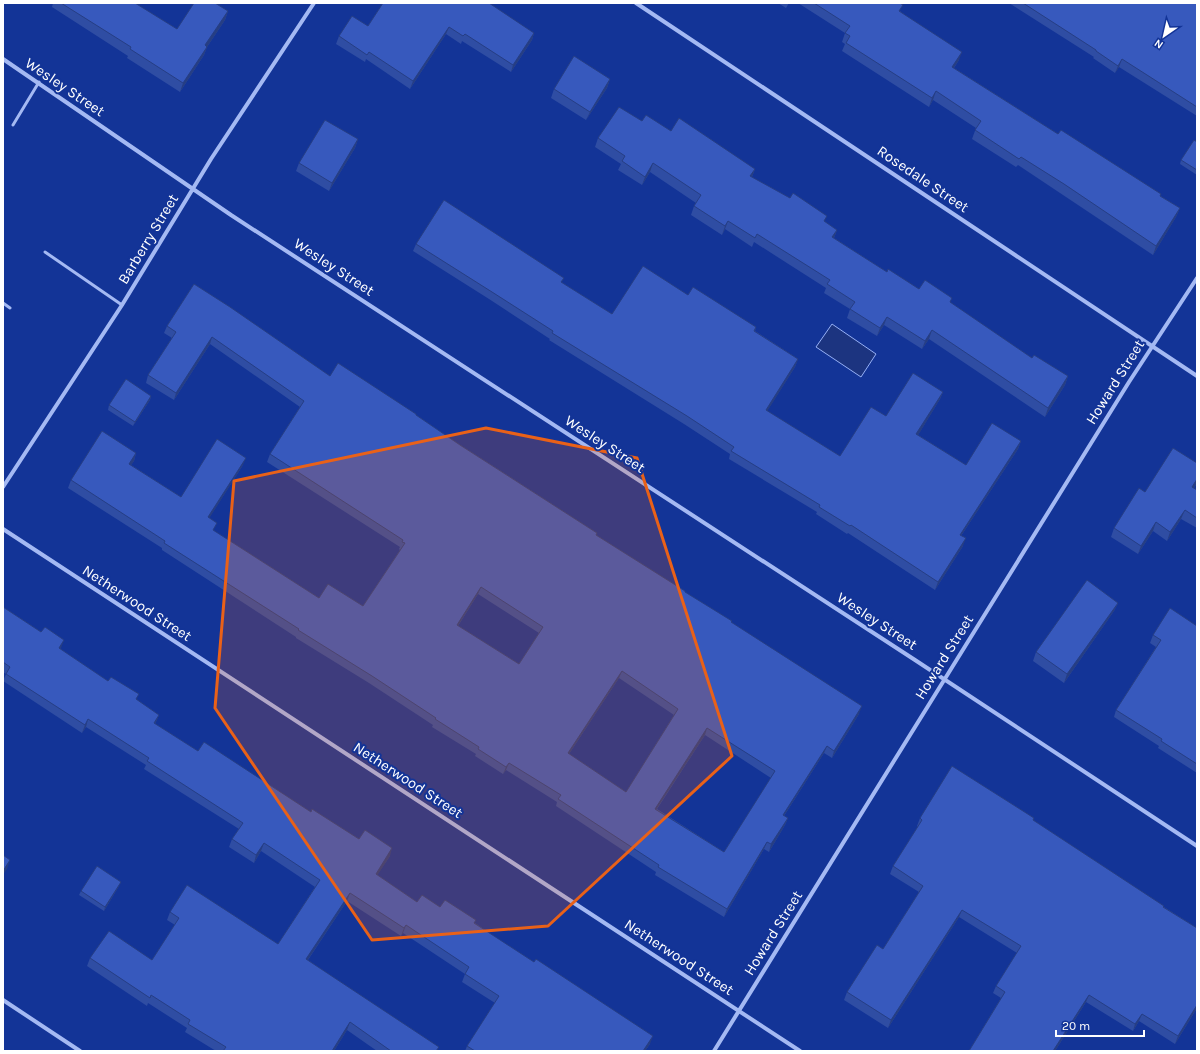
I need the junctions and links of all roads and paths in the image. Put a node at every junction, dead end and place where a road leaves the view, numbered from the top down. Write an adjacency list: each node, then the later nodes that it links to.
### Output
1 (314, 3): 6 (street, Barberry Street)
2 (636, 3): 12 (street, Rosedale Street)
3 (3, 59): 4 (street, Wesley Street)
4 (39, 82): 5 (lane); 6 (street, Wesley Street)
5 (13, 125)
6 (193, 188): 10 (street, Barberry Street); 16 (street, Wesley Street)
7 (45, 252): 10 (lane)
8 (1197, 278): 12 (street, Howard Street)
9 (3, 303): 11 (lane)
10 (122, 305): 14 (street, Barberry Street)
11 (10, 308)
12 (1152, 346): 13 (street, Rosedale Street); 16 (street, Howard Street)
13 (1197, 376)
14 (3, 487)
15 (3, 529): 19 (street, Netherwood Street)
16 (944, 680): 17 (street, Wesley Street); 19 (street, Howard Street)
17 (1197, 846)
18 (3, 1000): 20 (street)
19 (739, 1011): 21 (street, Howard Street); 22 (street, Netherwood Street)
20 (80, 1051)
21 (714, 1051)
22 (800, 1051)

